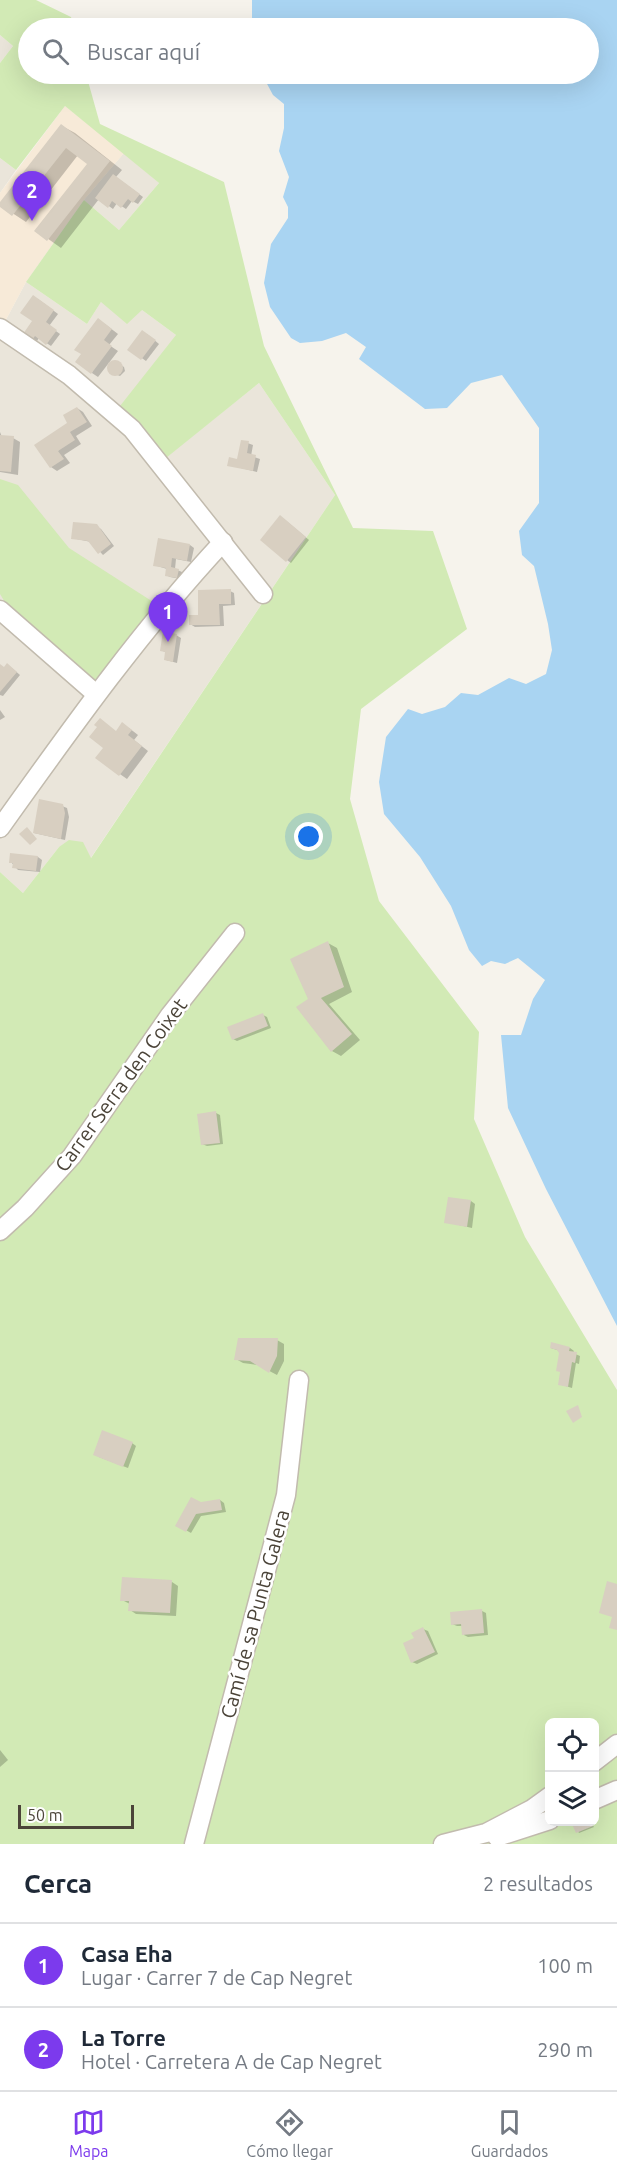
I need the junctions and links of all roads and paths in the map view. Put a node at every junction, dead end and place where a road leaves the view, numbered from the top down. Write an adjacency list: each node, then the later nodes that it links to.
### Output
1 (0, 327): 2 (street)
2 (223, 542): 3 (street); 5 (street)
3 (263, 594)
4 (0, 610): 5 (street)
5 (96, 694): 6 (street)
6 (0, 828)
7 (235, 933): 8 (street, Carrer Serra den Coixet)
8 (0, 1232)
9 (299, 1380): 16 (street, Camí de sa Punta Galera)
10 (617, 1744): 11 (street)
11 (599, 1758)
12 (617, 1790): 13 (street)
13 (599, 1798)
14 (545, 1799): 17 (street)
15 (545, 1821): 18 (street)
16 (194, 1844)
17 (443, 1844)
18 (475, 1844)

